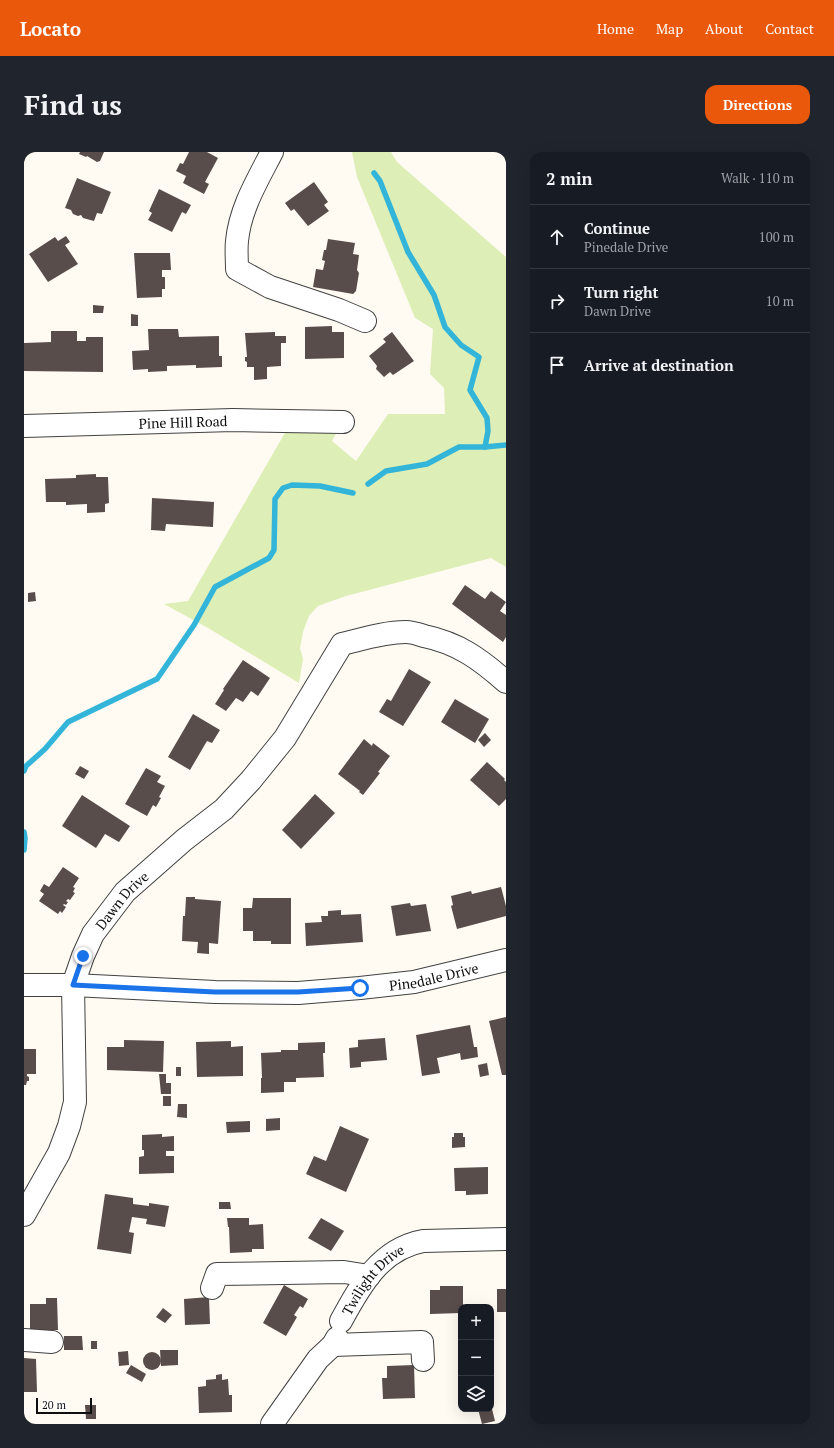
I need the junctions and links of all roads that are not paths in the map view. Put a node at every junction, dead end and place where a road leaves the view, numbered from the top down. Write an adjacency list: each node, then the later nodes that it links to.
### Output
1 (272, 152): 2 (street)
2 (365, 320)
3 (343, 422): 4 (street, Pine Hill Road)
4 (24, 426)
5 (506, 682): 8 (street, Dawn Drive)
6 (506, 960): 8 (street, Pinedale Drive)
7 (24, 985): 8 (street, Pinedale Drive)
8 (73, 985): 9 (street, Dawn Drive)
9 (24, 1215)
10 (506, 1239): 11 (street, Twilight Drive)
11 (369, 1276): 12 (street); 13 (street, Twilight Drive)
12 (212, 1288)
13 (337, 1334): 16 (street); 17 (street, Twilight Drive)
14 (24, 1340): 15 (street)
15 (52, 1342)
16 (423, 1360)
17 (272, 1424)

